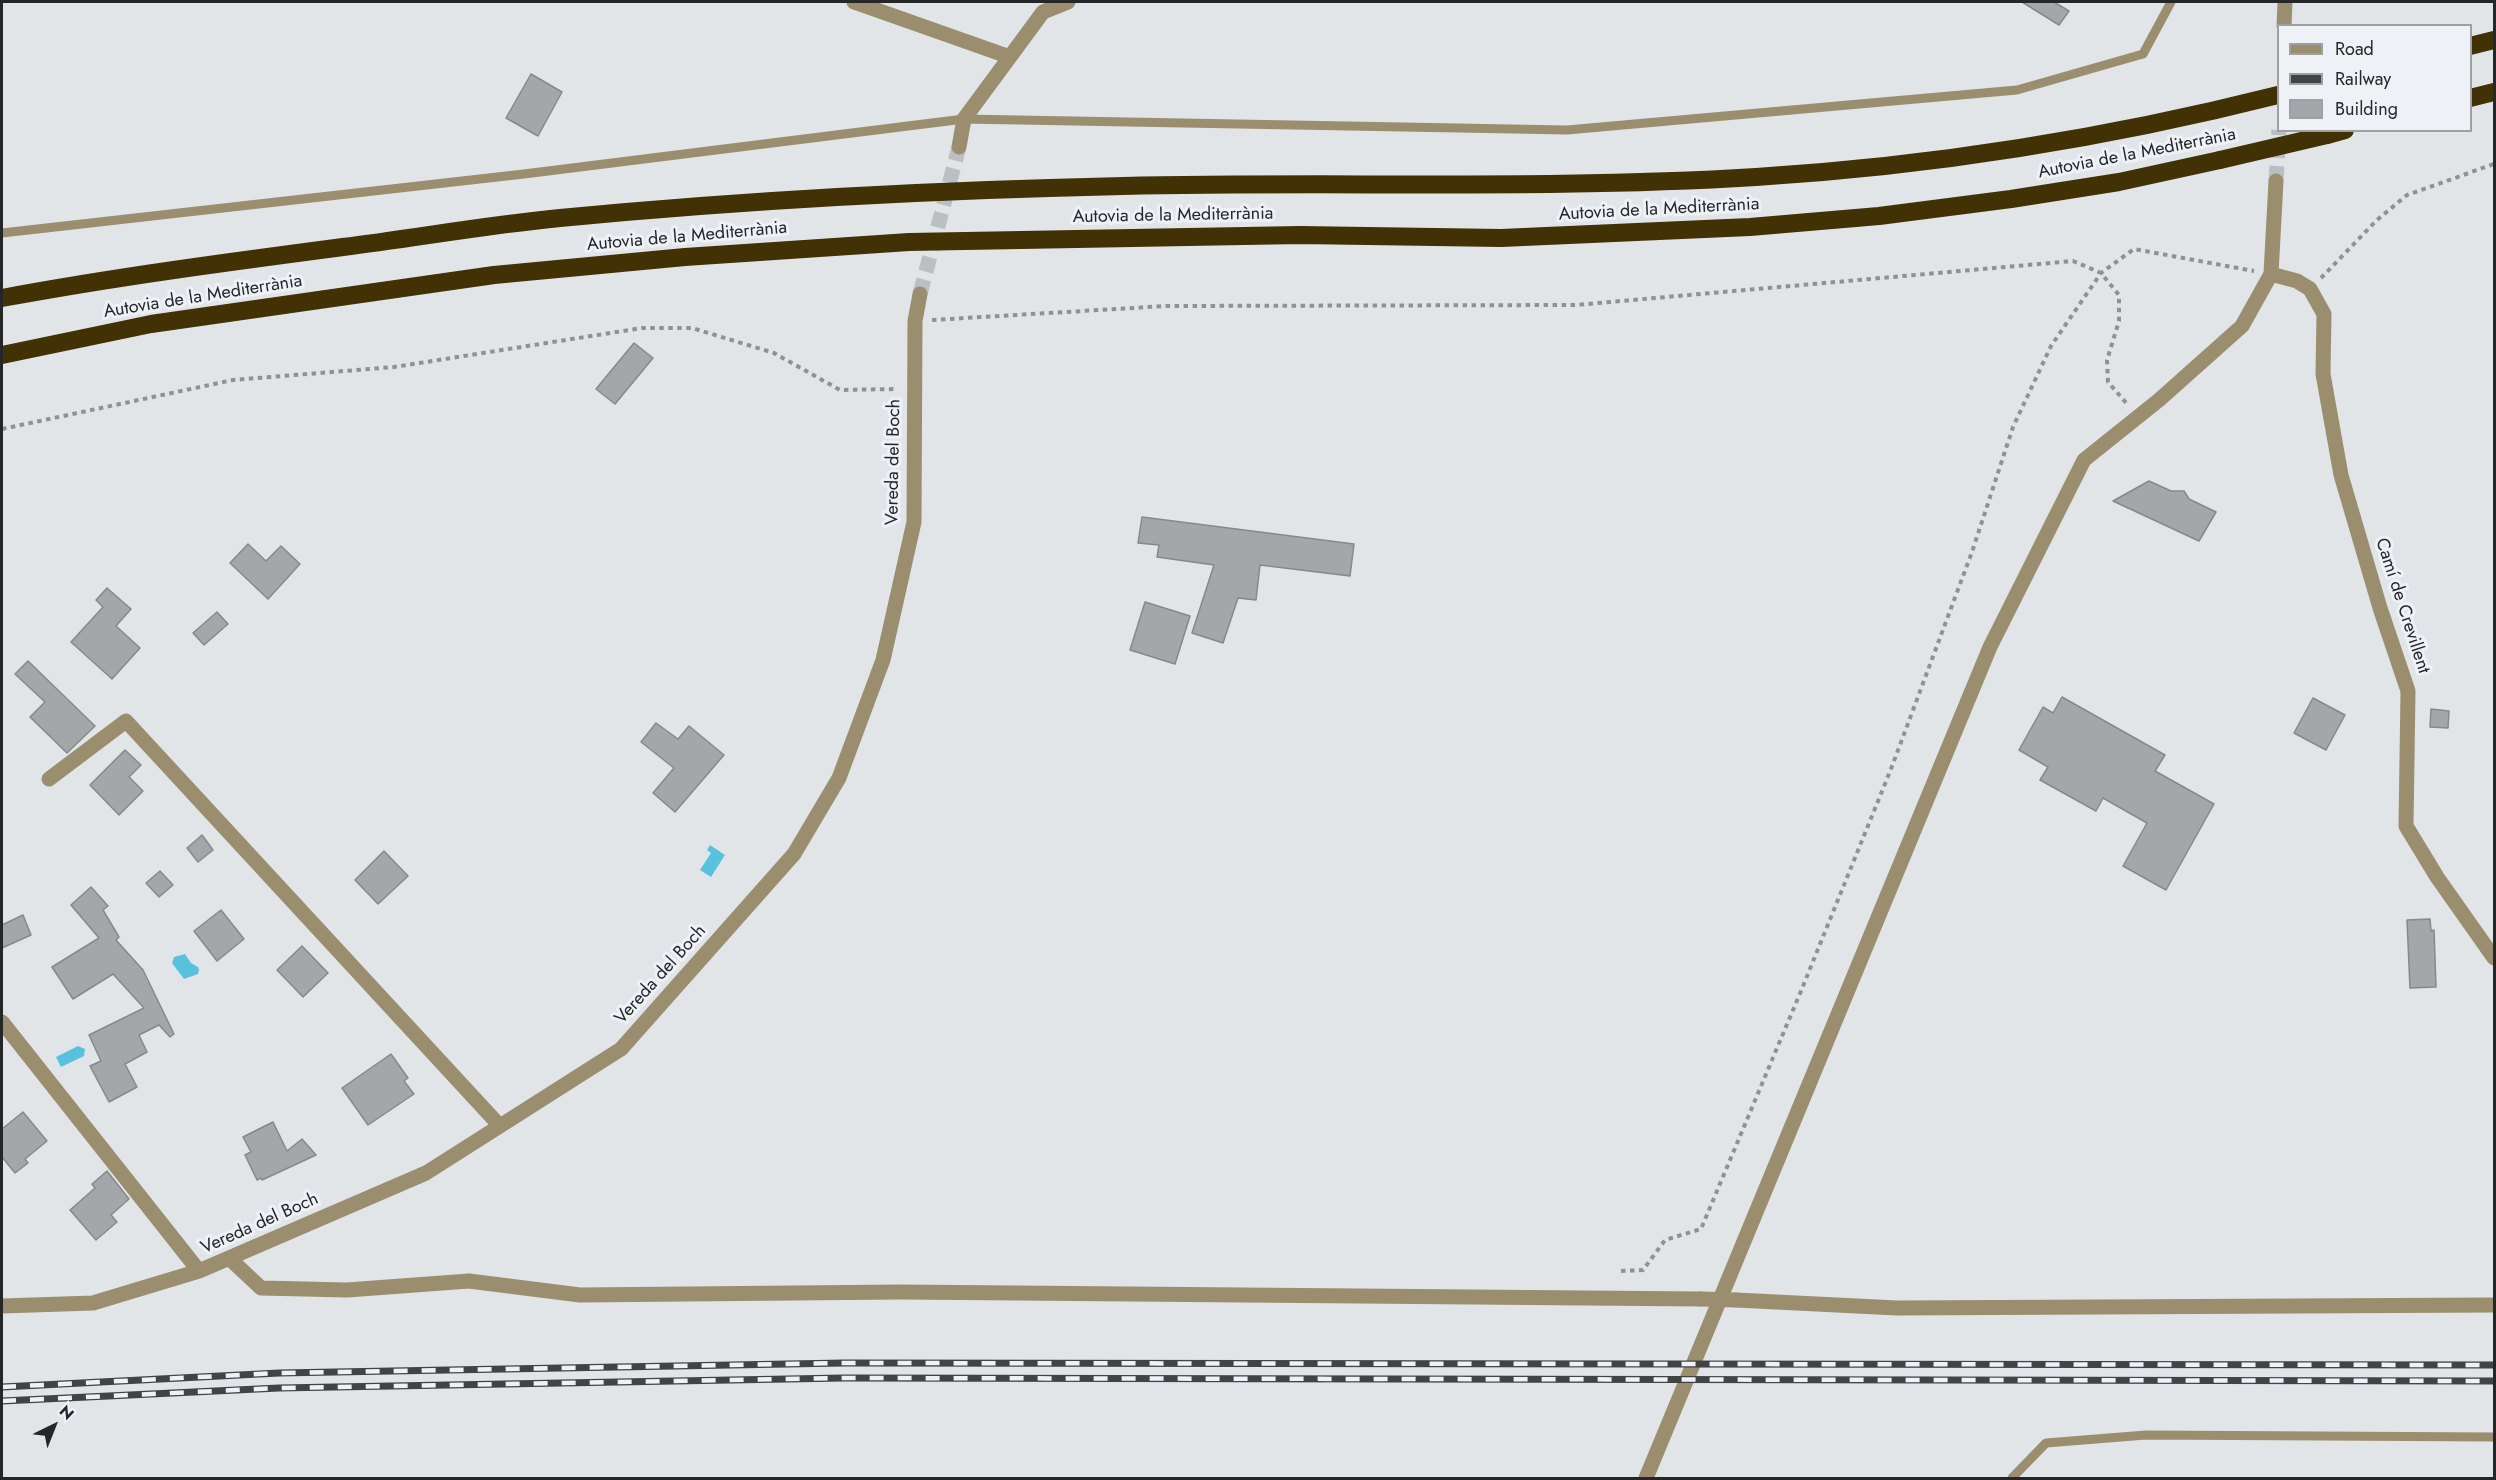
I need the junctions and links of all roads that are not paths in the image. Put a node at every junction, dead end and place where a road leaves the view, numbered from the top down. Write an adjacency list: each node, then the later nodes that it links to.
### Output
1 (854, 2): 8 (street)
2 (1068, 2): 8 (street)
3 (2171, 2): 12 (lane)
4 (2285, 2): 5 (street)
5 (2284, 24)
6 (2494, 40): 7 (highway)
7 (2472, 46)
8 (1010, 57): 12 (street)
9 (2494, 92): 11 (highway)
10 (2277, 95): 19 (highway, Autovia de la Mediterrània)
11 (2472, 98)
12 (964, 119): 14 (street); 16 (lane)
13 (2337, 132): 20 (highway, Autovia de la Mediterrània, bridge)
14 (959, 147)
15 (2276, 181): 17 (street)
16 (2, 233)
17 (2271, 274): 22 (street, Camí de Crevillent); 30 (street)
18 (920, 294): 24 (street, Vereda del Boch)
19 (2, 298)
20 (2, 355)
21 (49, 779): 24 (street)
22 (2494, 958)
23 (2, 1023): 26 (street)
24 (500, 1126): 25 (street, Vereda del Boch)
25 (229, 1258): 26 (street, Vereda del Boch); 27 (street, bridge)
26 (199, 1271): 28 (street, Vereda del Boch)
27 (2494, 1305)
28 (2, 1306)
29 (2494, 1437): 31 (lane)
30 (1646, 1479)
31 (2012, 1479)

